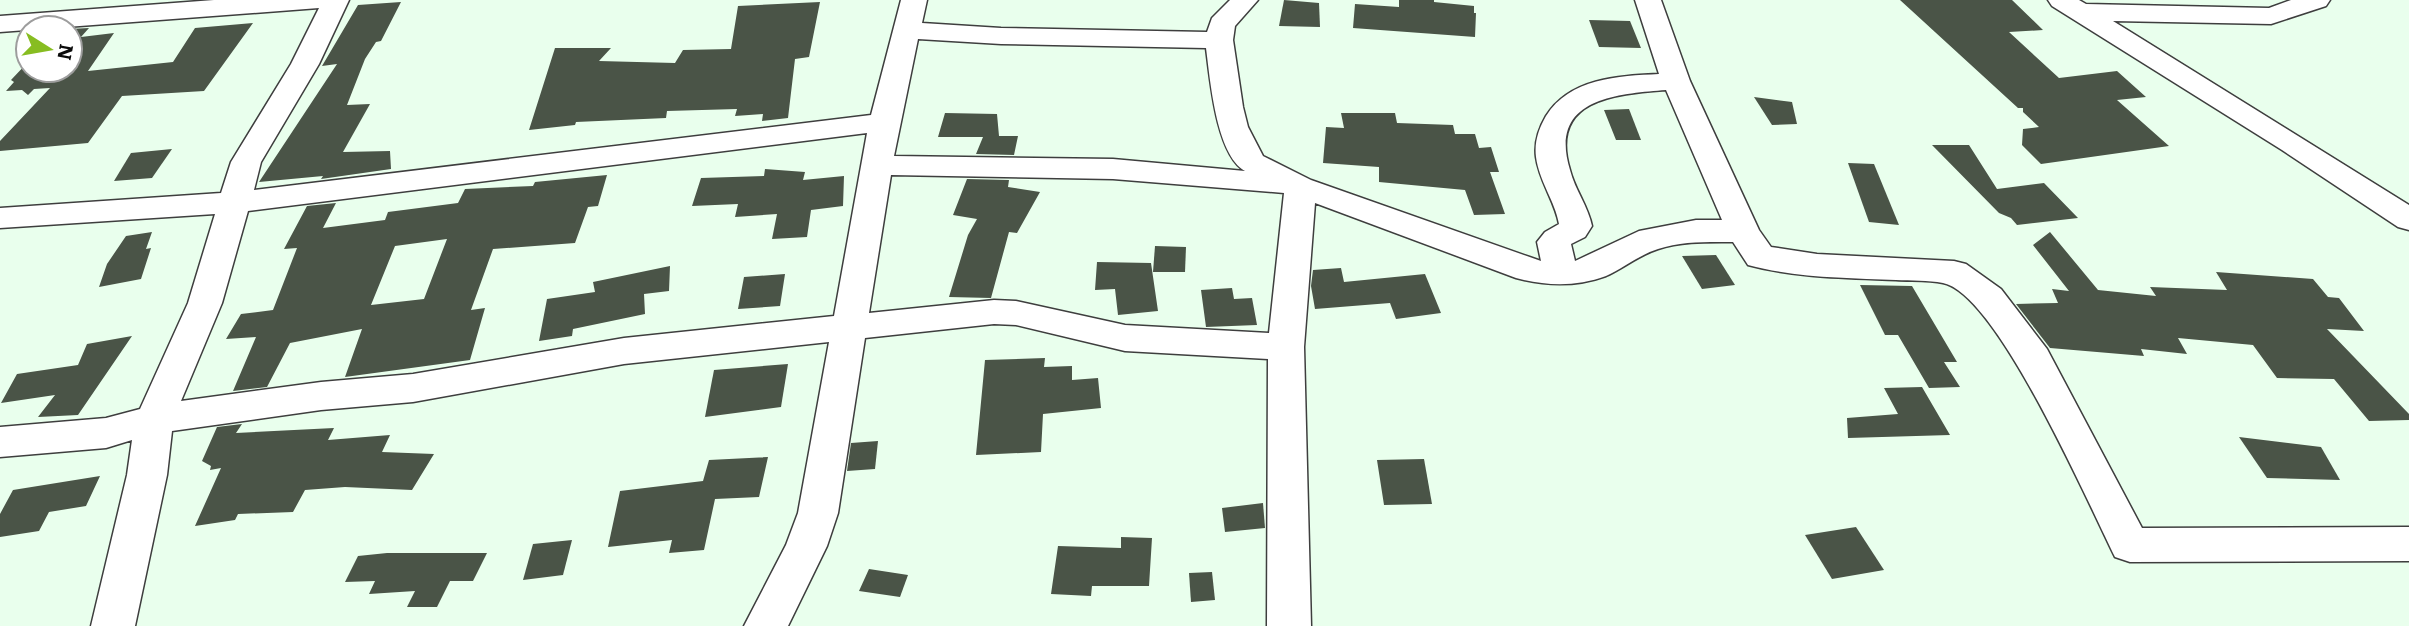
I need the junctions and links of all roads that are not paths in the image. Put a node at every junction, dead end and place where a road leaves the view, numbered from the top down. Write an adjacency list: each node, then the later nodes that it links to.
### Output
1 (66, 0): 8 (street)
2 (321, 0): 10 (street)
3 (336, 0): 18 (street)
4 (1245, 0): 12 (street)
5 (1648, 0): 14 (street)
6 (2317, 0): 7 (street)
7 (2071, 6): 20 (street)
8 (39, 14)
9 (911, 15): 12 (street); 15 (street)
10 (84, 18)
11 (14, 34): 13 (street)
12 (1219, 40): 17 (street)
13 (0, 50)
14 (1676, 81): 21 (street); 22 (street)
15 (884, 122): 16 (street); 18 (street)
16 (877, 165): 17 (street); 23 (street)
17 (1300, 187): 22 (street); 24 (street)
18 (235, 202): 19 (street); 25 (street)
19 (0, 218)
20 (2409, 220)
21 (1743, 231): 22 (street); 27 (street)
22 (1561, 274)
23 (851, 327): 24 (street); 25 (street); 29 (street)
24 (1286, 348): 30 (street)
25 (154, 419): 26 (street); 28 (street)
26 (0, 442)
27 (2409, 544)
28 (113, 626)
29 (766, 626)
30 (1289, 626)

